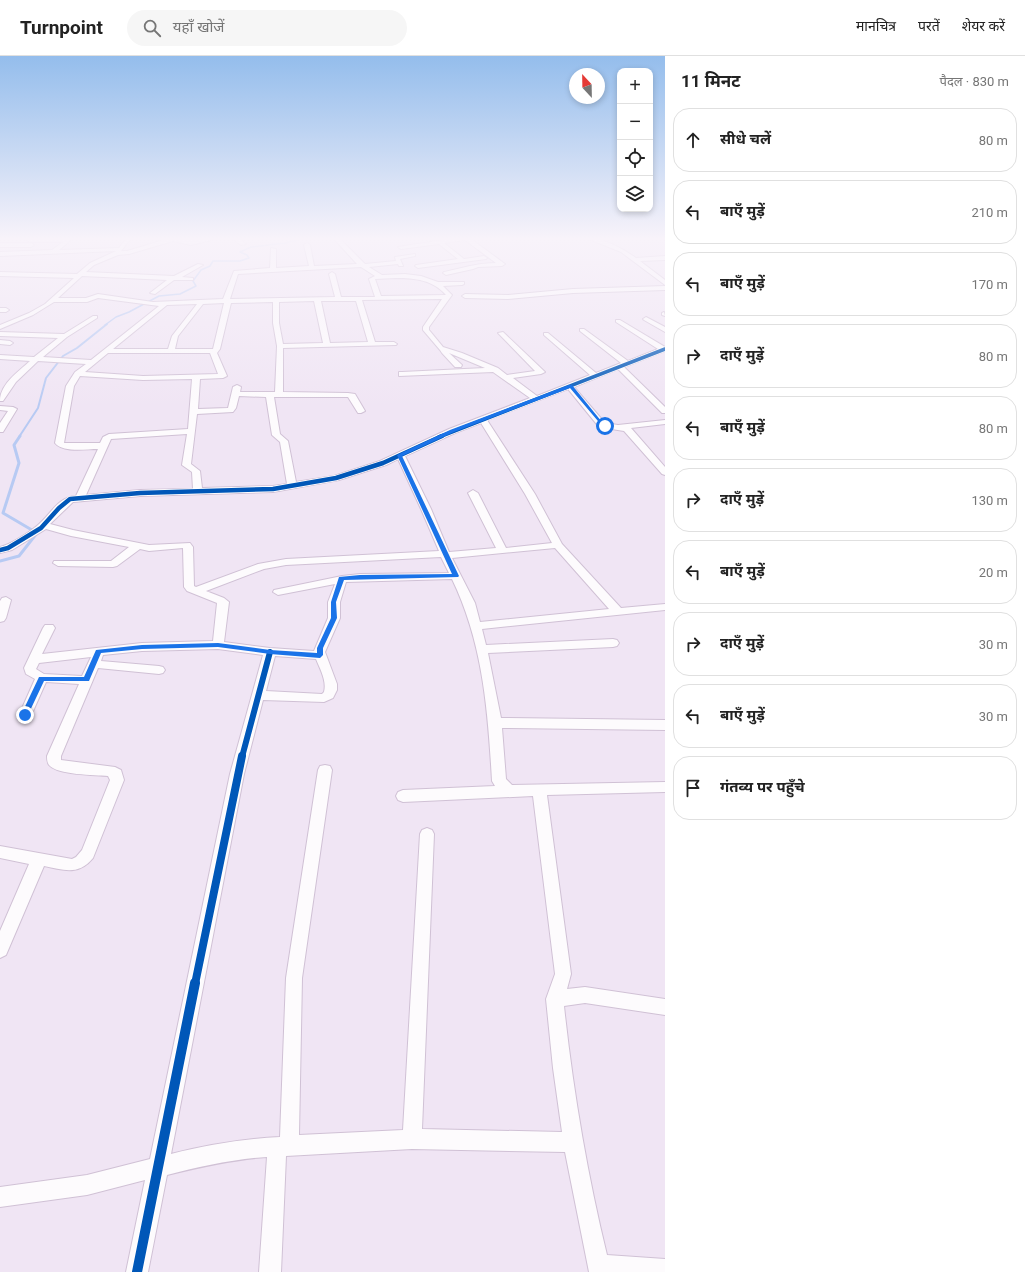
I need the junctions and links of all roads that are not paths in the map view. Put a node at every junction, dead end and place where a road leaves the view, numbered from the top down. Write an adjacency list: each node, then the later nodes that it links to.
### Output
1 (61, 294): 15 (street)
2 (229, 294): 18 (street)
3 (337, 294): 14 (street)
4 (377, 294): 12 (street)
5 (436, 294): 9 (street)
6 (448, 294): 10 (street)
7 (547, 294): 8 (street)
8 (465, 296)
9 (440, 297): 10 (street); 12 (street)
10 (448, 297): 36 (street)
11 (358, 298): 12 (street); 14 (street); 32 (street)
12 (379, 298)
13 (317, 299): 14 (street); 16 (street); 34 (street)
14 (338, 299)
15 (54, 300): 19 (street); 23 (street)
16 (276, 300): 18 (street); 35 (street)
17 (202, 301): 18 (street); 19 (street); 39 (street)
18 (227, 301): 38 (street)
19 (165, 304): 37 (street)
20 (95, 317): 29 (street)
21 (646, 319): 25 (street)
22 (618, 321): 40 (street)
23 (2, 325)
24 (582, 330): 45 (street)
25 (665, 330)
26 (501, 333): 51 (street)
27 (0, 334): 29 (street)
28 (546, 334): 49 (street)
29 (64, 336): 42 (street)
30 (0, 342): 31 (street)
31 (10, 343)
32 (372, 344): 33 (street); 34 (street)
33 (394, 344)
34 (327, 345): 35 (street)
35 (280, 346): 56 (street)
36 (444, 349): 44 (street); 46 (street)
37 (108, 351): 39 (street); 43 (street)
38 (213, 351): 39 (street); 50 (street)
39 (172, 352)
40 (662, 352): 45 (street)
41 (0, 357): 42 (street)
42 (37, 358): 43 (street); 53 (street)
43 (94, 362): 47 (street)
44 (458, 365)
45 (624, 365): 49 (street); 60 (street)
46 (495, 370): 48 (street); 51 (street)
47 (78, 374): 50 (street); 68 (street)
48 (402, 374)
49 (596, 376): 54 (street)
50 (196, 377): 62 (street)
51 (506, 377): 58 (street)
52 (0, 383): 53 (street)
53 (10, 383): 57 (street)
54 (570, 386): 58 (street); 65 (street)
55 (270, 395): 56 (street); 62 (street); 71 (street)
56 (279, 395): 61 (street)
57 (0, 399)
58 (536, 399): 63 (street)
59 (0, 408): 66 (street)
60 (665, 410)
61 (361, 411)
62 (194, 412): 67 (street)
63 (483, 420): 69 (street); 77 (street)
64 (665, 422): 65 (street)
65 (620, 427): 70 (street)
66 (0, 430)
67 (192, 431): 68 (street); 72 (street)
68 (103, 446): 74 (street)
69 (400, 455): 71 (street); 80 (street)
70 (665, 472)
71 (292, 486): 72 (street)
72 (198, 491): 74 (street)
73 (473, 493): 79 (street)
74 (80, 498): 75 (street)
75 (43, 527): 76 (street); 78 (street)
76 (139, 545): 81 (street); 84 (street)
77 (558, 545): 79 (street); 88 (street)
78 (4, 549)
79 (503, 551): 80 (street)
80 (445, 555): 82 (street); 84 (street)
81 (58, 563)
82 (456, 576): 83 (street); 90 (street)
83 (342, 578): 85 (street); 96 (street)
84 (196, 591): 93 (street)
85 (278, 592)
86 (6, 600): 89 (street)
87 (665, 607): 88 (street)
88 (618, 612): 90 (street)
89 (0, 618)
90 (476, 626): 94 (street)
91 (49, 628): 98 (street)
92 (613, 644): 94 (street)
93 (218, 645): 95 (street); 97 (street)
94 (482, 649): 104 (street)
95 (270, 652): 96 (street); 102 (street)
96 (320, 655): 102 (street)
97 (96, 658): 98 (street); 99 (street); 101 (street)
98 (35, 659): 100 (street)
99 (159, 670)
100 (42, 678): 101 (street); 103 (street)
101 (86, 680): 113 (street)
102 (259, 695): 120 (street)
103 (25, 715)
104 (494, 723): 105 (street); 108 (street)
105 (665, 725)
106 (325, 770): 119 (street)
107 (665, 787): 109 (street)
108 (509, 790): 109 (street); 110 (street)
109 (539, 790): 115 (street)
110 (403, 796)
111 (427, 834): 117 (street)
112 (0, 852): 113 (street)
113 (39, 859): 114 (street)
114 (0, 950)
115 (555, 999): 116 (street); 118 (street)
116 (665, 1007)
117 (412, 1139): 118 (street); 119 (street)
118 (574, 1142): 122 (street)
119 (283, 1147): 120 (street); 125 (street)
120 (158, 1167): 121 (street); 124 (street)
121 (0, 1198)
122 (600, 1268): 123 (street)
123 (665, 1270)
124 (138, 1272)
125 (270, 1272)

